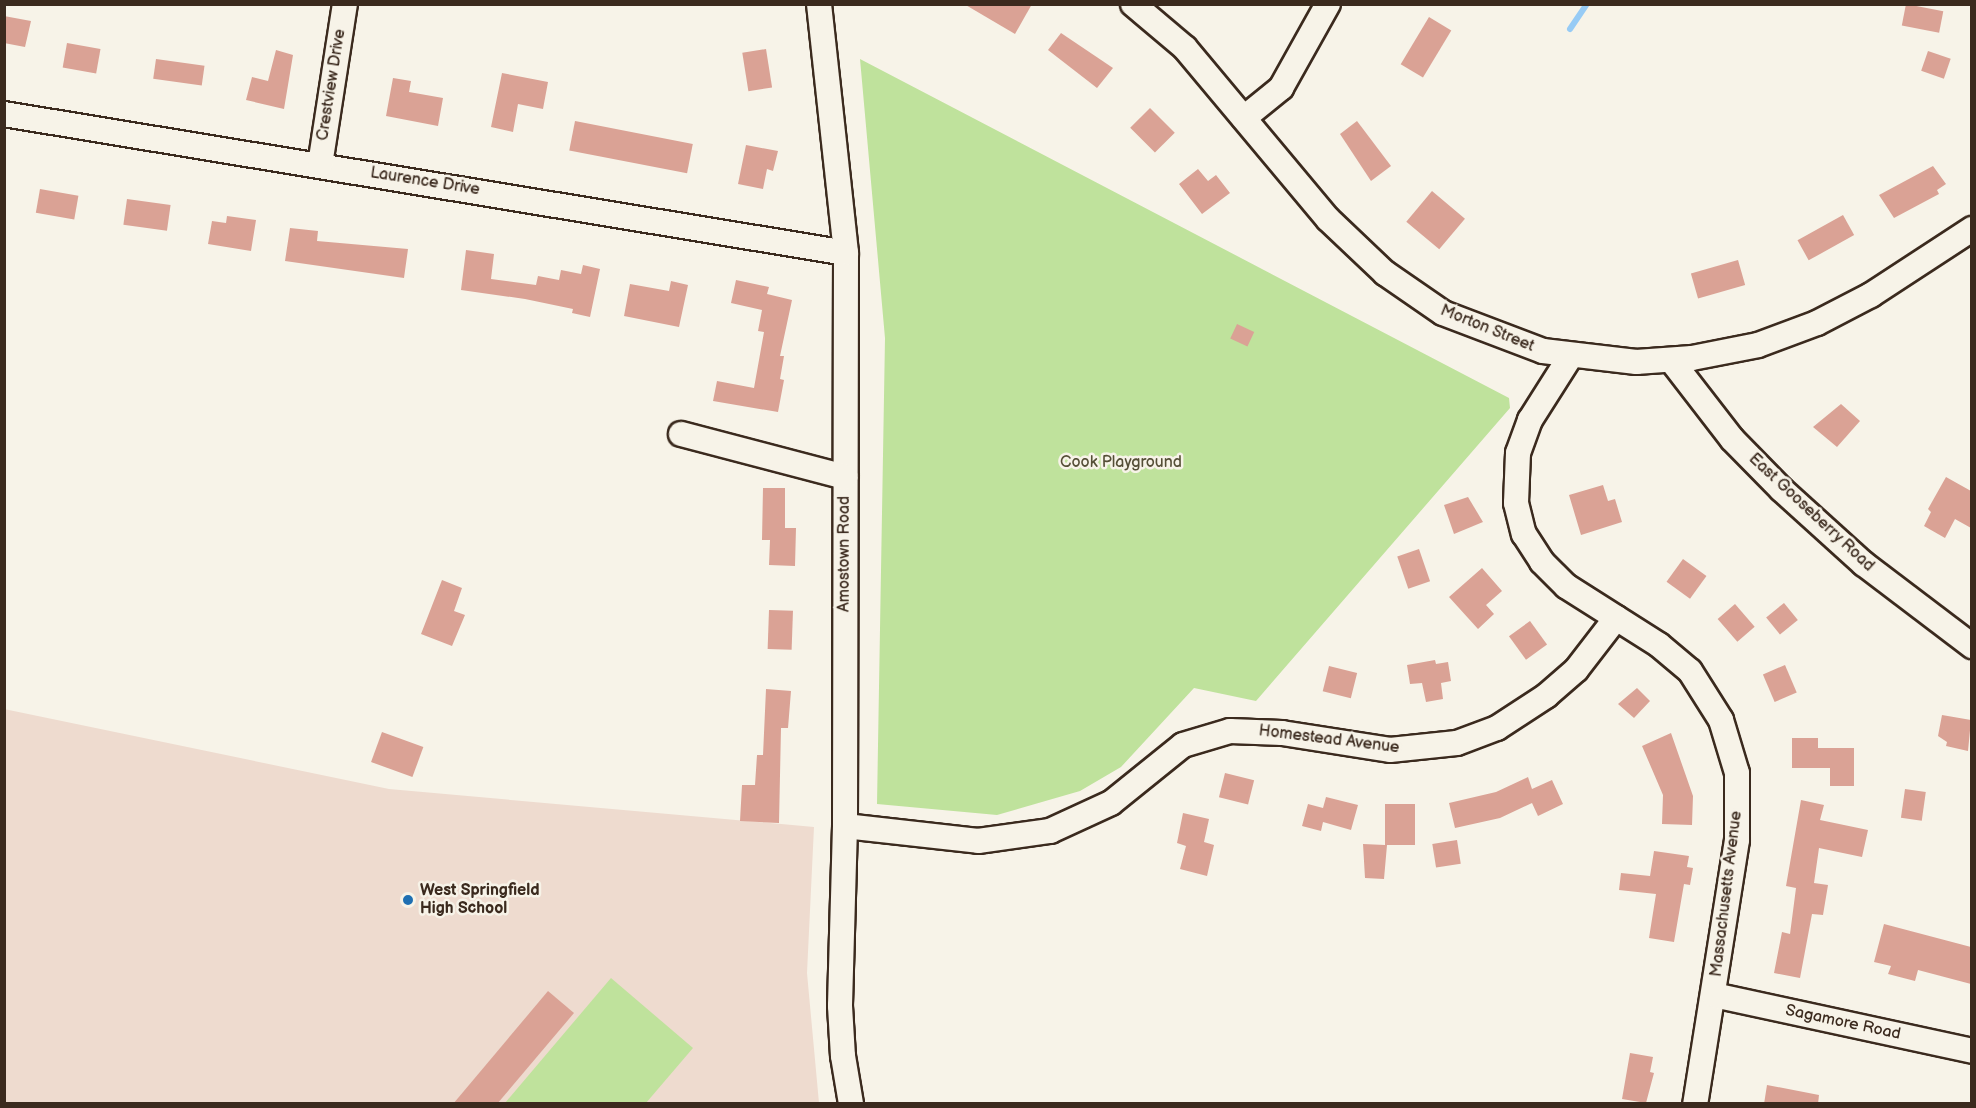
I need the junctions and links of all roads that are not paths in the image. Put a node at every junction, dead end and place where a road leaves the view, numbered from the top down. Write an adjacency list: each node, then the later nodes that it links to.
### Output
1 (345, 4): 7 (street, Crestview Drive)
2 (819, 4): 9 (street, Amostown Road)
3 (1133, 4): 6 (street, Morton Street)
4 (1328, 4): 6 (street)
5 (4, 114): 7 (street, Laurence Drive)
6 (1245, 118): 10 (street, Morton Street)
7 (320, 165): 9 (street, Laurence Drive)
8 (1971, 230): 11 (street, Morton Street)
9 (846, 253): 13 (street, Amostown Road)
10 (1570, 357): 11 (street, Morton Street); 14 (street, Massachusetts Avenue)
11 (1671, 360): 15 (street, East Gooseberry Road)
12 (681, 434): 13 (street)
13 (845, 477): 16 (street, Amostown Road)
14 (1616, 618): 16 (street, Homestead Avenue); 17 (street, Massachusetts Avenue)
15 (1971, 646)
16 (845, 826): 19 (street, Amostown Road)
17 (1714, 994): 18 (street, Sagamore Road); 20 (street, Massachusetts Avenue)
18 (1971, 1051)
19 (851, 1104)
20 (1695, 1104)

